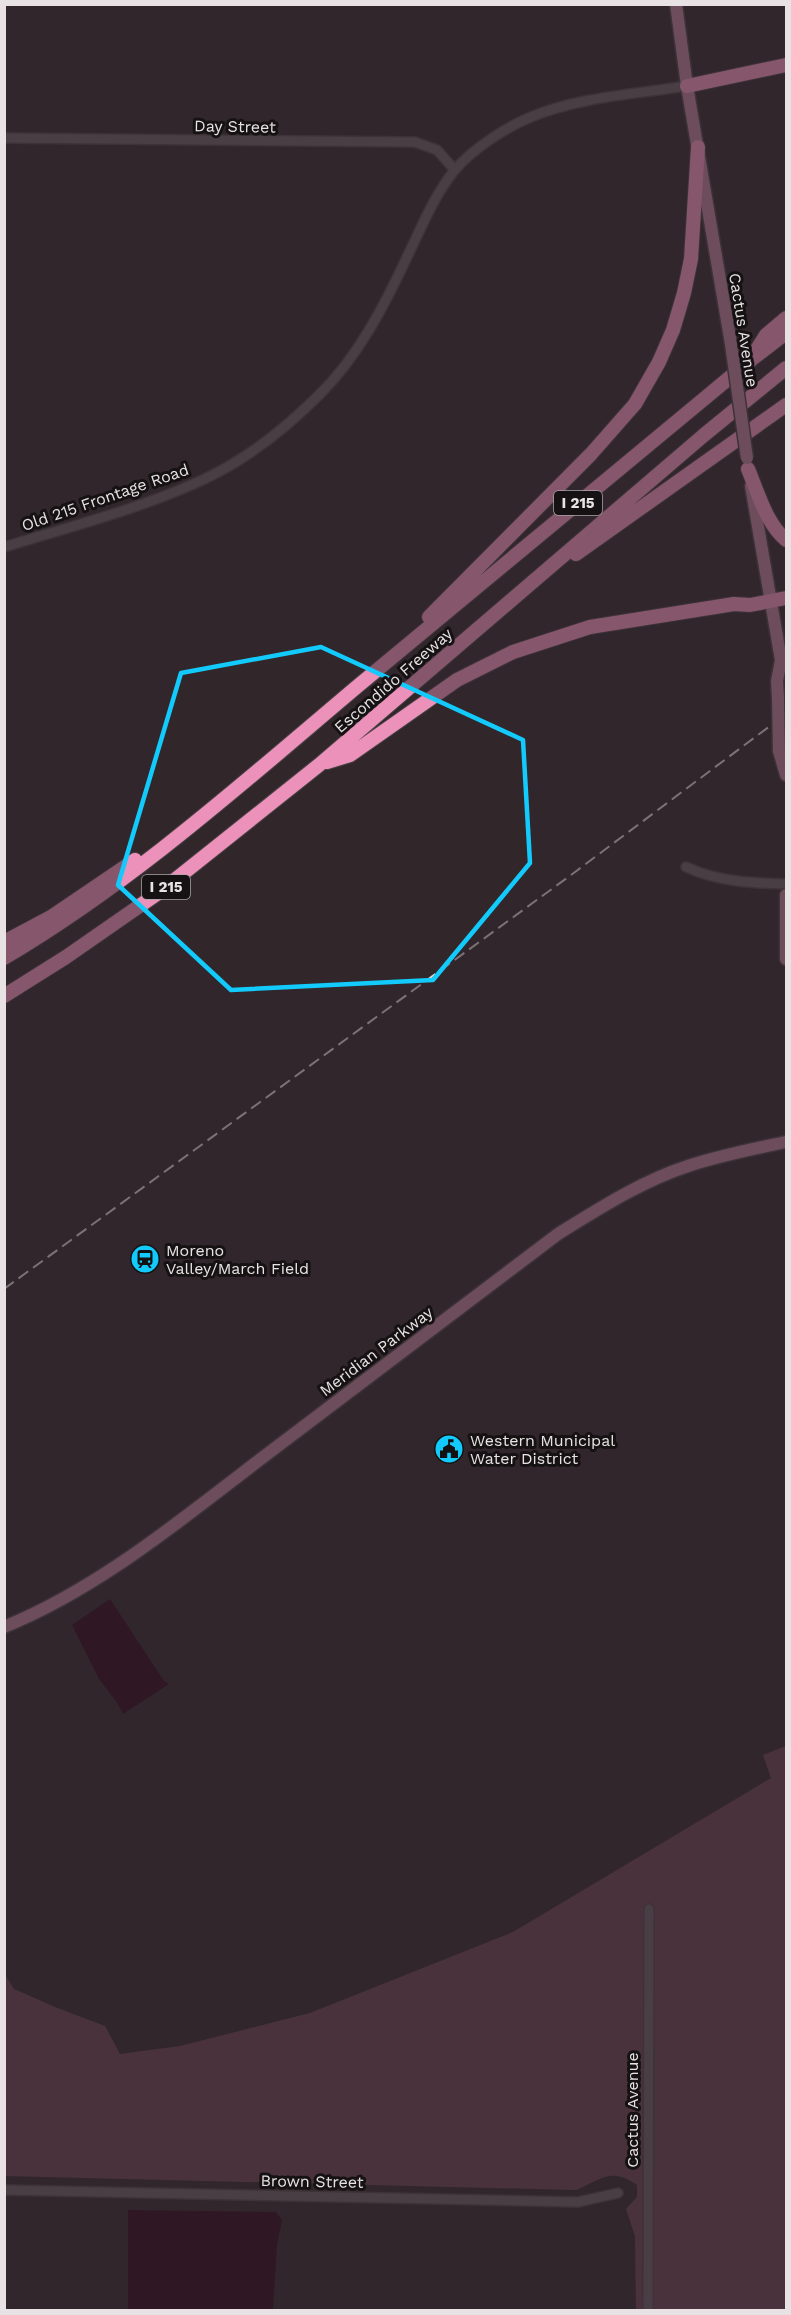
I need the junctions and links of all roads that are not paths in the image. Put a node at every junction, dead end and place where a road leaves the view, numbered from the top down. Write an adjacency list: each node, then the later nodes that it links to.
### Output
1 (676, 4): 4 (main road, Cactus Avenue)
2 (786, 65): 4 (highway)
3 (786, 75): 4 (highway)
4 (687, 86): 6 (main road, Cactus Avenue); 7 (street, Old 215 Frontage Road)
5 (4, 138): 7 (street, Day Street)
6 (698, 147): 13 (main road, Cactus Avenue, bridge); 20 (highway)
7 (455, 170): 15 (street, Old 215 Frontage Road)
8 (786, 318): 10 (highway)
9 (786, 333): 10 (highway, Escondido Freeway / I 215)
10 (752, 359): 20 (highway, Escondido Freeway / I 215)
11 (786, 368): 18 (highway, Escondido Freeway / I 215)
12 (786, 405): 18 (highway)
13 (747, 463): 14 (highway); 17 (main road, Cactus Avenue)
14 (786, 540)
15 (4, 547)
16 (786, 598): 17 (highway)
17 (770, 601): 19 (main road, Cactus Avenue); 21 (highway)
18 (494, 614): 21 (highway, Escondido Freeway / I 215)
19 (784, 664): 22 (main road, Cactus Avenue, bridge)
20 (371, 675): 23 (highway, Escondido Freeway / I 215)
21 (319, 765): 30 (highway, Escondido Freeway / I 215)
22 (786, 775)
23 (214, 807): 27 (highway); 28 (highway, Escondido Freeway / I 215)
24 (686, 867): 25 (street)
25 (786, 884)
26 (786, 895): 29 (main road)
27 (4, 942)
28 (4, 958)
29 (786, 959)
30 (4, 996)
31 (786, 1142): 32 (main road, Meridian Parkway)
32 (4, 1627)
33 (649, 1909): 36 (street, Cactus Avenue)
34 (4, 2190): 35 (street, Brown Street)
35 (618, 2193)
36 (648, 2310)

